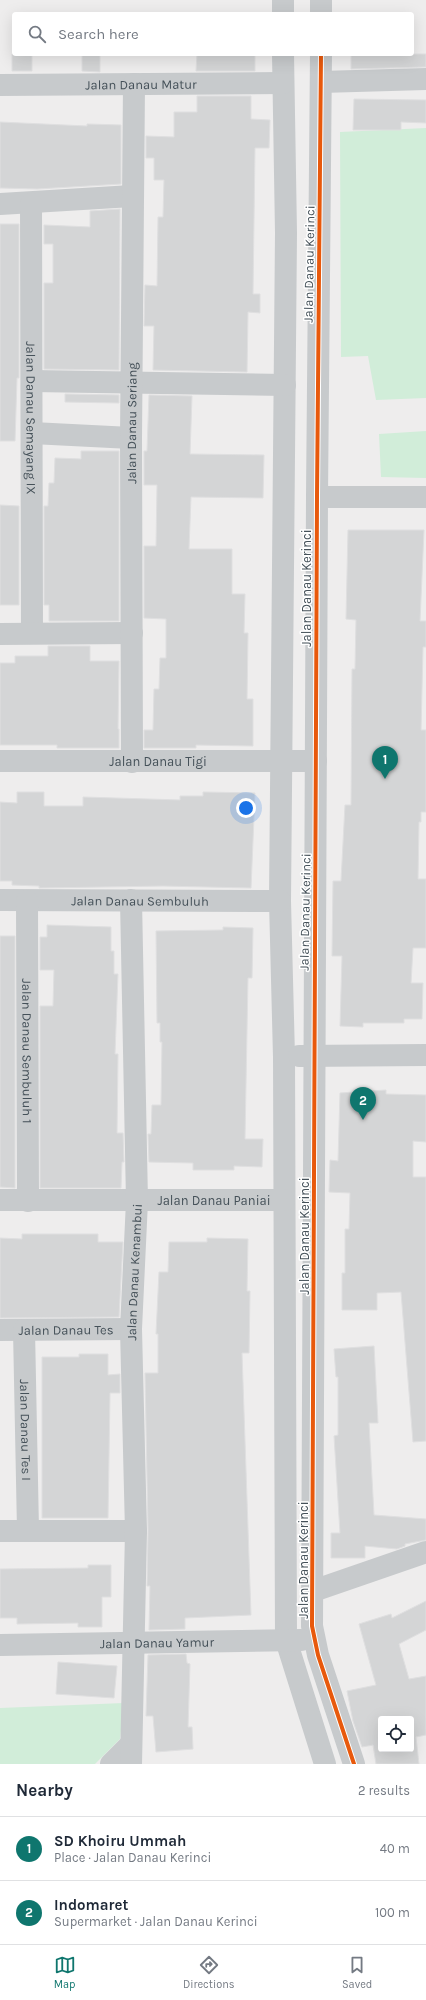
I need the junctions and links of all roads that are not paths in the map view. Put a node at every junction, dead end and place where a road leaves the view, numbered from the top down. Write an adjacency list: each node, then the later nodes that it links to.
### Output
1 (283, 0): 3 (street)
2 (321, 0): 4 (street)
3 (283, 12)
4 (321, 12)
5 (283, 56): 9 (street, Jalan Danau Kerinci)
6 (321, 56): 8 (street, Jalan Danau Kerinci)
7 (426, 79): 8 (street)
8 (321, 82): 16 (street, Jalan Danau Kerinci)
9 (283, 83): 10 (street, Jalan Danau Matur); 15 (street, Jalan Danau Kerinci)
10 (134, 84): 11 (street, Jalan Danau Matur); 12 (street, Jalan Danau Seriang)
11 (0, 86)
12 (132, 196): 14 (street); 18 (street, Jalan Danau Seriang)
13 (0, 204): 14 (street)
14 (31, 204): 17 (street, Jalan Danau Semayang IX)
15 (286, 233): 16 (street); 19 (street, Jalan Danau Kerinci)
16 (320, 234): 22 (street, Jalan Danau Kerinci)
17 (32, 381): 18 (street); 20 (street, Jalan Danau Semayang IX)
18 (132, 382): 19 (street); 21 (street, Jalan Danau Seriang)
19 (284, 385): 28 (street, Jalan Danau Kerinci)
20 (32, 433): 21 (street); 24 (street, Jalan Danau Semayang IX)
21 (131, 438): 25 (street, Jalan Danau Seriang)
22 (317, 497): 23 (street); 29 (street, Jalan Danau Kerinci)
23 (426, 497)
24 (32, 633): 25 (street); 26 (street)
25 (132, 633): 30 (street, Jalan Danau Seriang)
26 (0, 634)
27 (0, 760): 30 (street, Jalan Danau Tigi)
28 (282, 761): 29 (street, Jalan Danau Tigi); 30 (street, Jalan Danau Tigi); 34 (street, Jalan Danau Kerinci)
29 (316, 761): 36 (street, Jalan Danau Kerinci)
30 (132, 762)
31 (0, 900): 33 (street, Jalan Danau Sembuluh)
32 (131, 900): 33 (street, Jalan Danau Sembuluh); 34 (street, Jalan Danau Sembuluh); 41 (street, Jalan Danau Kenambui)
33 (27, 901): 40 (street, Jalan Danau Sembuluh 1)
34 (280, 901): 37 (street, Jalan Danau Kerinci)
35 (426, 1055): 36 (street)
36 (314, 1056): 37 (street); 49 (street, Jalan Danau Kerinci)
37 (284, 1057): 39 (street, Jalan Danau Kerinci)
38 (0, 1200): 40 (street, Jalan Danau Paniai)
39 (284, 1200): 41 (street, Jalan Danau Paniai); 50 (street, Jalan Danau Kerinci)
40 (28, 1201): 41 (street, Jalan Danau Paniai)
41 (137, 1201): 42 (street, Jalan Danau Kenambui)
42 (131, 1329): 44 (street, Jalan Danau Tes); 47 (street, Jalan Danau Kenambui)
43 (0, 1330): 44 (street, Jalan Danau Tes)
44 (24, 1330): 45 (street, Jalan Danau Tes I)
45 (28, 1530): 46 (street); 47 (street)
46 (0, 1531)
47 (136, 1531): 52 (street, Jalan Danau Kenambui)
48 (426, 1552): 49 (street)
49 (313, 1591): 51 (street, Jalan Danau Kerinci)
50 (286, 1640): 51 (street, Jalan Danau Yamur); 52 (street, Jalan Danau Yamur); 56 (street, Jalan Danau Kerinci)
51 (315, 1640): 57 (street, Jalan Danau Kerinci)
52 (134, 1644): 53 (street, Jalan Danau Yamur); 54 (street, Jalan Danau Kenambui)
53 (0, 1645)
54 (131, 1754): 55 (street)
55 (111, 1764)
56 (325, 1764)
57 (354, 1764)

